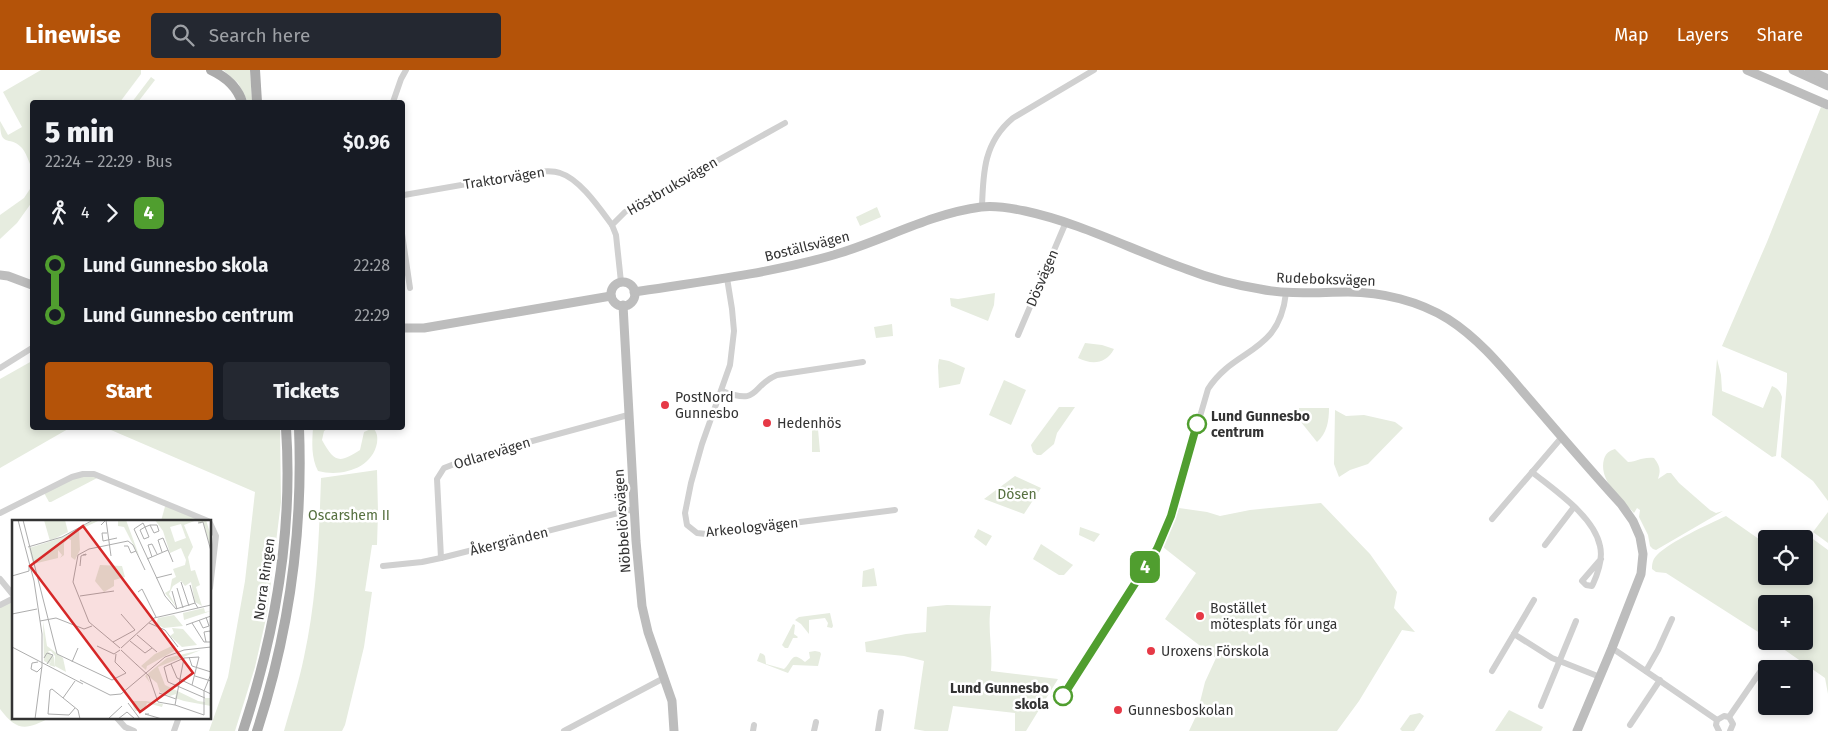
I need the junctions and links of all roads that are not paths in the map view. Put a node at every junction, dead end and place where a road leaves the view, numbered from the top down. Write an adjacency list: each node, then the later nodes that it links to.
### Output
1 (211, 70): 10 (main road)
2 (255, 70): 11 (main road)
3 (406, 70): 12 (street)
4 (1094, 70): 16 (street)
5 (1747, 70): 13 (street)
6 (1794, 70): 9 (street)
7 (1808, 70): 8 (street)
8 (1828, 79)
9 (1828, 86)
10 (241, 100)
11 (257, 100)
12 (393, 100)
13 (1828, 105)
14 (784, 123): 18 (street, Höstbruksvägen)
15 (405, 195): 18 (street, Traktorvägen)
16 (982, 207): 17 (street, Rudeboksvägen); 21 (street, Boställsvägen)
17 (1066, 222): 26 (street, Rudeboksvägen); 32 (street, Dösvägen)
18 (612, 225): 22 (street, Höstbruksvägen)
19 (405, 254): 24 (street)
20 (0, 275): 23 (street)
21 (727, 278): 25 (street, Boställsvägen); 36 (street, Arkeologvägen)
22 (622, 282): 25 (street); 27 (street)
23 (30, 283)
24 (410, 288)
25 (634, 292): 28 (street)
26 (1286, 293): 40 (street, Rudeboksvägen); 55 (street)
27 (612, 296): 28 (street); 30 (street)
28 (624, 305): 37 (street, Nöbbelövsvägen)
29 (405, 328): 30 (street)
30 (416, 329): 31 (street)
31 (405, 334)
32 (1018, 335)
33 (30, 349): 35 (street)
34 (863, 362): 36 (street)
35 (0, 368)
36 (722, 391): 44 (street, Arkeologvägen)
37 (628, 415): 43 (street, Nöbbelövsvägen); 50 (street, Odlarevägen)
38 (286, 430): 82 (main road, Norra Ringen)
39 (299, 430): 83 (main road, Norra Ringen)
40 (1562, 437): 41 (street); 63 (street, Rudeboksvägen)
41 (1532, 472): 42 (street); 46 (street)
42 (1574, 507): 49 (street); 51 (street)
43 (634, 509): 50 (street, Åkergränden); 69 (street, Nöbbelövsvägen)
44 (894, 510)
45 (0, 513): 47 (street)
46 (1492, 519)
47 (201, 520)
48 (211, 526): 54 (street)
49 (1545, 545)
50 (441, 558): 52 (street, Åkergränden)
51 (1601, 559)
52 (383, 566)
53 (0, 579): 56 (street)
54 (211, 579)
55 (1130, 590)
56 (12, 594)
57 (12, 598): 59 (street)
58 (1534, 600): 62 (street)
59 (0, 605)
60 (1672, 619): 66 (street)
61 (1576, 621): 64 (street)
62 (1514, 634): 64 (street); 65 (street)
63 (1612, 648): 66 (street); 68 (street, Rudeboksvägen)
64 (1560, 662): 68 (street); 71 (street)
65 (1492, 671)
66 (1646, 671): 70 (street)
67 (1758, 675): 73 (street)
68 (1600, 677): 88 (street, Rudeboksvägen)
69 (664, 678): 84 (street); 85 (street, Nöbbelövsvägen)
70 (1660, 680): 76 (street); 78 (street)
71 (1541, 706)
72 (881, 712): 87 (street)
73 (1729, 717): 76 (street); 79 (street)
74 (117, 718): 80 (street)
75 (179, 718): 81 (street)
76 (1717, 720): 89 (street)
77 (816, 722): 86 (street)
78 (1630, 725)
79 (1732, 730)
80 (134, 731)
81 (174, 731)
82 (243, 731)
83 (257, 731)
84 (564, 731)
85 (674, 731)
86 (814, 731)
87 (878, 731)
88 (1577, 731)
89 (1719, 731)

